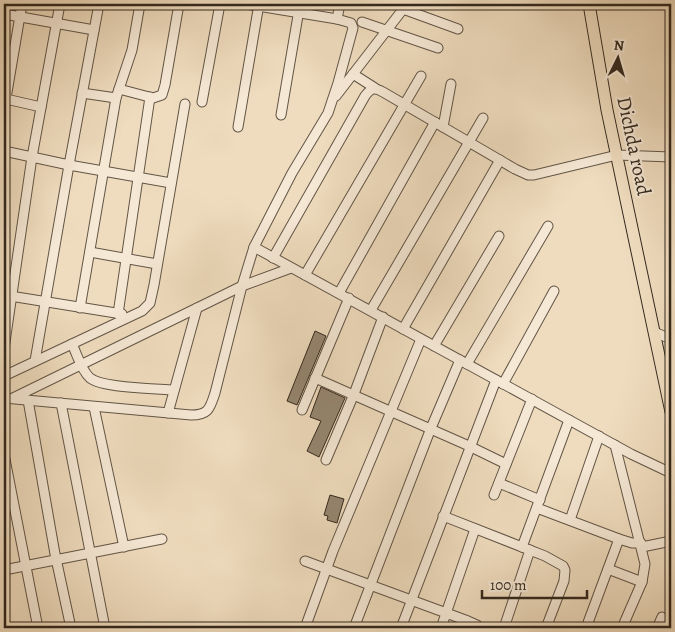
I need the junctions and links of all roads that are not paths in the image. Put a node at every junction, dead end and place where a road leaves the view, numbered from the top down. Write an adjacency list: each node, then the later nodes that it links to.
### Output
1 (22, 4): 14 (street)
2 (60, 4): 17 (street)
3 (99, 4): 19 (street)
4 (140, 4): 26 (street)
5 (179, 4): 28 (street)
6 (220, 4): 32 (street)
7 (246, 4): 10 (street)
8 (340, 4): 15 (street)
9 (589, 4): 44 (main road, Dichda road)
10 (259, 5): 12 (street); 40 (street)
11 (405, 6): 18 (street); 20 (street)
12 (299, 8): 15 (street); 37 (street)
13 (4, 14): 14 (street)
14 (20, 17): 17 (street); 30 (street)
15 (337, 19): 31 (street)
16 (362, 22): 20 (street)
17 (57, 23): 19 (street); 35 (street)
18 (458, 29)
19 (94, 30): 27 (street)
20 (386, 31): 21 (street); 22 (street)
21 (438, 48)
22 (353, 74): 25 (street); 31 (street)
23 (421, 76): 34 (street)
24 (451, 84): 41 (street)
25 (375, 88): 34 (street); 57 (street)
26 (119, 89): 28 (street); 29 (street)
27 (82, 93): 29 (street); 48 (street)
28 (150, 97): 50 (street)
29 (116, 98): 49 (street)
30 (6, 99): 35 (street); 36 (street)
31 (333, 100): 54 (street)
32 (202, 102)
33 (185, 104): 51 (street)
34 (404, 104): 39 (street); 60 (street)
35 (41, 107): 45 (street)
36 (4, 110)
37 (281, 115)
38 (483, 118): 42 (street)
39 (435, 122): 41 (street); 63 (street)
40 (238, 126)
41 (443, 127): 42 (street)
42 (469, 142): 47 (street); 69 (street)
43 (4, 151): 45 (street)
44 (617, 155): 46 (street); 47 (street); 74 (main road, Dichda road)
45 (32, 157): 48 (street); 64 (street)
46 (671, 158)
47 (500, 160): 73 (street)
48 (69, 165): 49 (street); 66 (street)
49 (103, 171): 50 (street); 55 (street)
50 (137, 178): 51 (street); 56 (street)
51 (171, 183): 58 (street)
52 (548, 226): 81 (street)
53 (499, 236): 78 (street)
54 (254, 247): 57 (street); 61 (street)
55 (90, 252): 56 (street); 67 (street)
56 (126, 258): 58 (street); 70 (street)
57 (273, 258): 59 (street)
58 (157, 264): 71 (street)
59 (291, 268): 60 (street); 61 (street)
60 (305, 275): 63 (street)
61 (242, 286): 68 (street); 97 (street)
62 (554, 291): 85 (street)
63 (339, 293): 65 (street)
64 (7, 295): 66 (street); 79 (street)
65 (349, 298): 69 (street); 84 (street)
66 (46, 302): 67 (street); 80 (street)
67 (80, 308): 70 (street)
68 (196, 308): 82 (street); 87 (street)
69 (371, 310): 72 (street)
70 (118, 314): 71 (street)
71 (132, 316): 77 (street)
72 (383, 318): 73 (street); 88 (street)
73 (404, 329): 75 (street)
74 (654, 332): 76 (street); 86 (main road, Dichda road)
75 (421, 339): 78 (street); 95 (street)
76 (671, 339)
77 (72, 344): 80 (street); 82 (street)
78 (434, 346): 81 (street)
79 (4, 350)
80 (35, 361): 83 (street)
81 (463, 362): 85 (street); 99 (street)
82 (82, 364): 87 (street); 89 (street)
83 (4, 376)
84 (315, 378): 88 (street); 94 (street)
85 (499, 382): 90 (street); 102 (street)
86 (668, 389): 96 (main road, Dichda road)
87 (174, 390): 97 (street)
88 (354, 394): 95 (street); 104 (street)
89 (8, 398): 91 (street)
90 (532, 399): 98 (street); 105 (street)
91 (28, 400): 92 (street); 120 (street)
92 (61, 403): 93 (street); 119 (street)
93 (94, 407): 97 (street); 117 (street)
94 (302, 410)
95 (390, 410): 99 (street); 123 (street)
96 (671, 412)
97 (168, 414)
98 (570, 420): 100 (street); 109 (street)
99 (430, 428): 102 (street); 127 (street)
100 (599, 436): 101 (street); 111 (street)
101 (615, 445): 106 (street); 116 (street)
102 (469, 446): 105 (street); 110 (street)
103 (4, 454): 122 (street)
104 (326, 460)
105 (506, 464): 107 (street)
106 (671, 473)
107 (499, 483): 108 (street); 109 (street)
108 (494, 495)
109 (538, 504): 111 (street); 118 (street)
110 (443, 516): 112 (street); 128 (street)
111 (570, 520): 114 (street)
112 (475, 529): 118 (street); 129 (street)
113 (162, 539): 117 (street)
114 (619, 539): 116 (street); 124 (street)
115 (671, 541): 116 (street)
116 (642, 545): 126 (street)
117 (124, 547): 119 (street)
118 (526, 548): 139 (street); 140 (street)
119 (90, 553): 120 (street); 133 (street)
120 (57, 560): 122 (street); 132 (street)
121 (306, 561): 123 (street)
122 (26, 566): 125 (street); 131 (street)
123 (327, 569): 127 (street); 134 (street)
124 (608, 569): 126 (street); 141 (street)
125 (4, 570)
126 (642, 582): 142 (street)
127 (370, 586): 128 (street); 135 (street)
128 (411, 601): 129 (street); 136 (street)
129 (447, 613): 137 (street); 138 (street)
130 (662, 617): 143 (street)
131 (38, 628)
132 (71, 628)
133 (105, 628)
134 (304, 628)
135 (354, 628)
136 (400, 628)
137 (441, 628)
138 (479, 628)
139 (504, 628)
140 (546, 628)
141 (586, 628)
142 (622, 628)
143 (657, 628)

